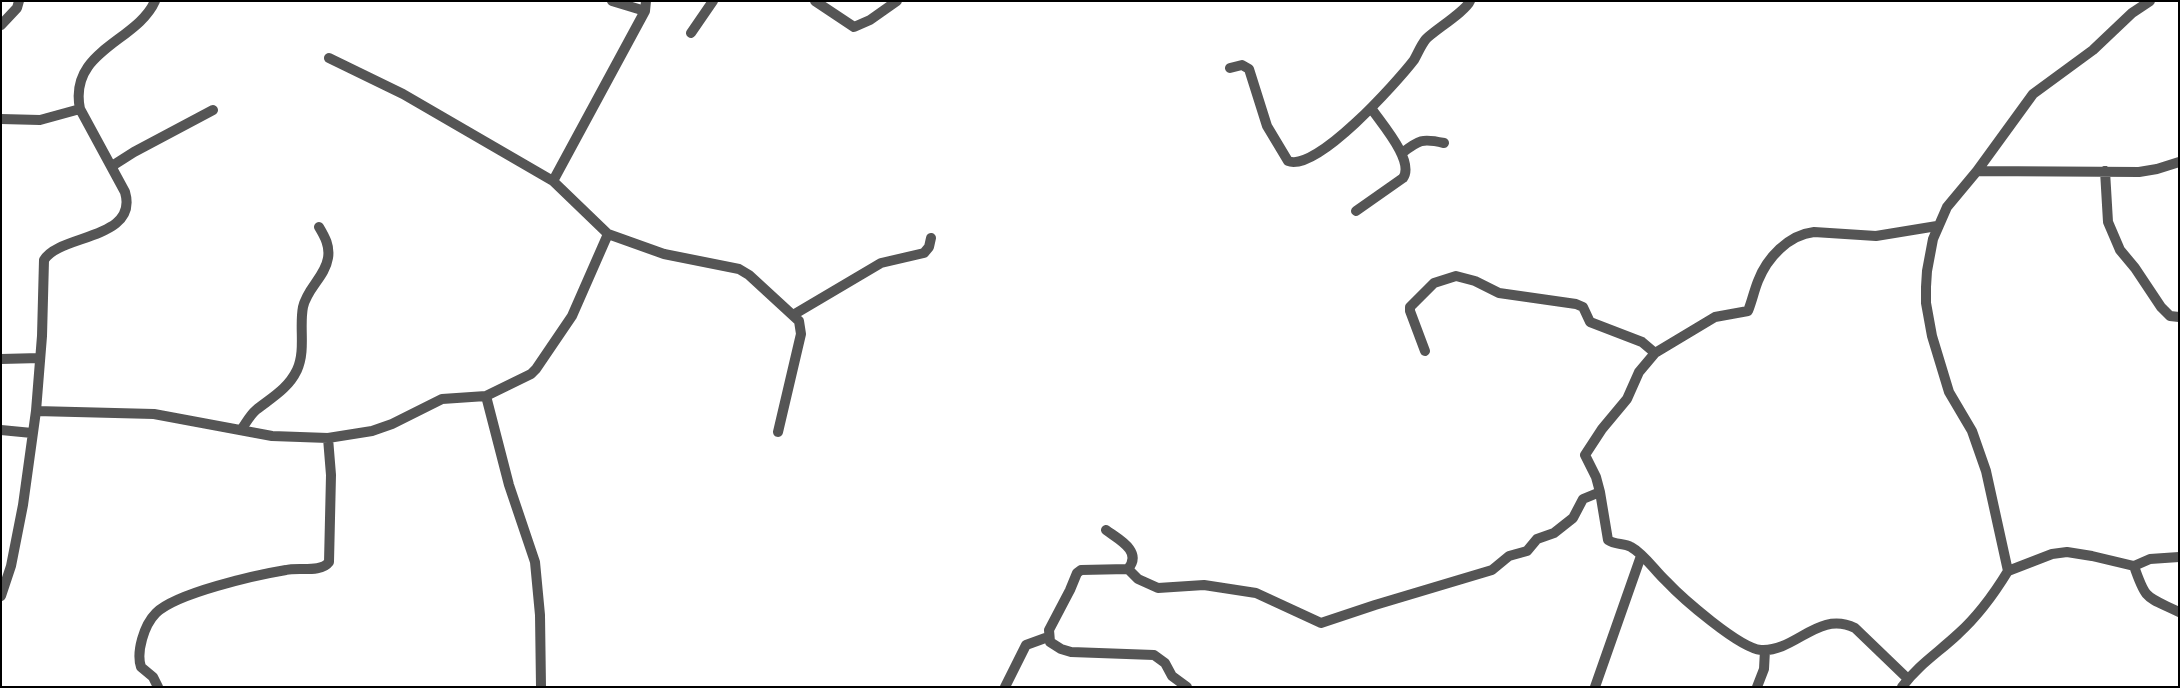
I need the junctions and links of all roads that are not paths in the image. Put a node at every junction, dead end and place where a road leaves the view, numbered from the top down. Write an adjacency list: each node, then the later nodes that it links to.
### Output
1 (19, 1): 10 (street)
2 (155, 1): 14 (street)
3 (612, 1): 9 (street)
4 (713, 1): 11 (street)
5 (815, 1): 6 (street)
6 (897, 1)
7 (1470, 1): 15 (street)
8 (2150, 1): 22 (street)
9 (645, 6): 24 (street)
10 (1, 25)
11 (691, 33)
12 (329, 58): 24 (street)
13 (1230, 68): 15 (street)
14 (80, 108): 17 (street); 21 (street)
15 (1371, 108): 19 (street)
16 (213, 110): 21 (street)
17 (1, 119)
18 (1444, 143): 19 (street)
19 (1402, 153): 25 (street)
20 (2179, 162): 23 (street)
21 (112, 166): 34 (street)
22 (1977, 171): 23 (street); 26 (street)
23 (2105, 171): 31 (street)
24 (553, 181): 28 (street)
25 (1356, 211)
26 (1937, 226): 33 (street); 49 (street)
27 (320, 227): 39 (street)
28 (608, 234): 30 (street); 36 (street)
29 (931, 238): 30 (street)
30 (793, 315): 40 (street)
31 (2179, 317)
32 (1425, 351): 33 (street)
33 (1655, 353): 43 (street)
34 (40, 358): 35 (street); 37 (street)
35 (1, 359)
36 (486, 396): 42 (street); 56 (street)
37 (36, 411): 39 (street); 41 (street)
38 (1, 430): 41 (street)
39 (241, 430): 42 (street)
40 (778, 432)
41 (32, 433): 50 (street)
42 (328, 438): 55 (street)
43 (1600, 492): 45 (street); 48 (street)
44 (1106, 530): 48 (street)
45 (1641, 556): 53 (street); 59 (street)
46 (2179, 557): 47 (street)
47 (2134, 566): 49 (street); 51 (street)
48 (1128, 569): 52 (street)
49 (2008, 571): 54 (street)
50 (1, 596)
51 (2179, 612)
52 (1048, 638): 57 (street); 58 (street)
53 (1765, 650): 54 (street); 60 (street)
54 (1905, 683)
55 (158, 687)
56 (541, 687)
57 (1005, 687)
58 (1186, 687)
59 (1595, 687)
60 (1757, 687)

